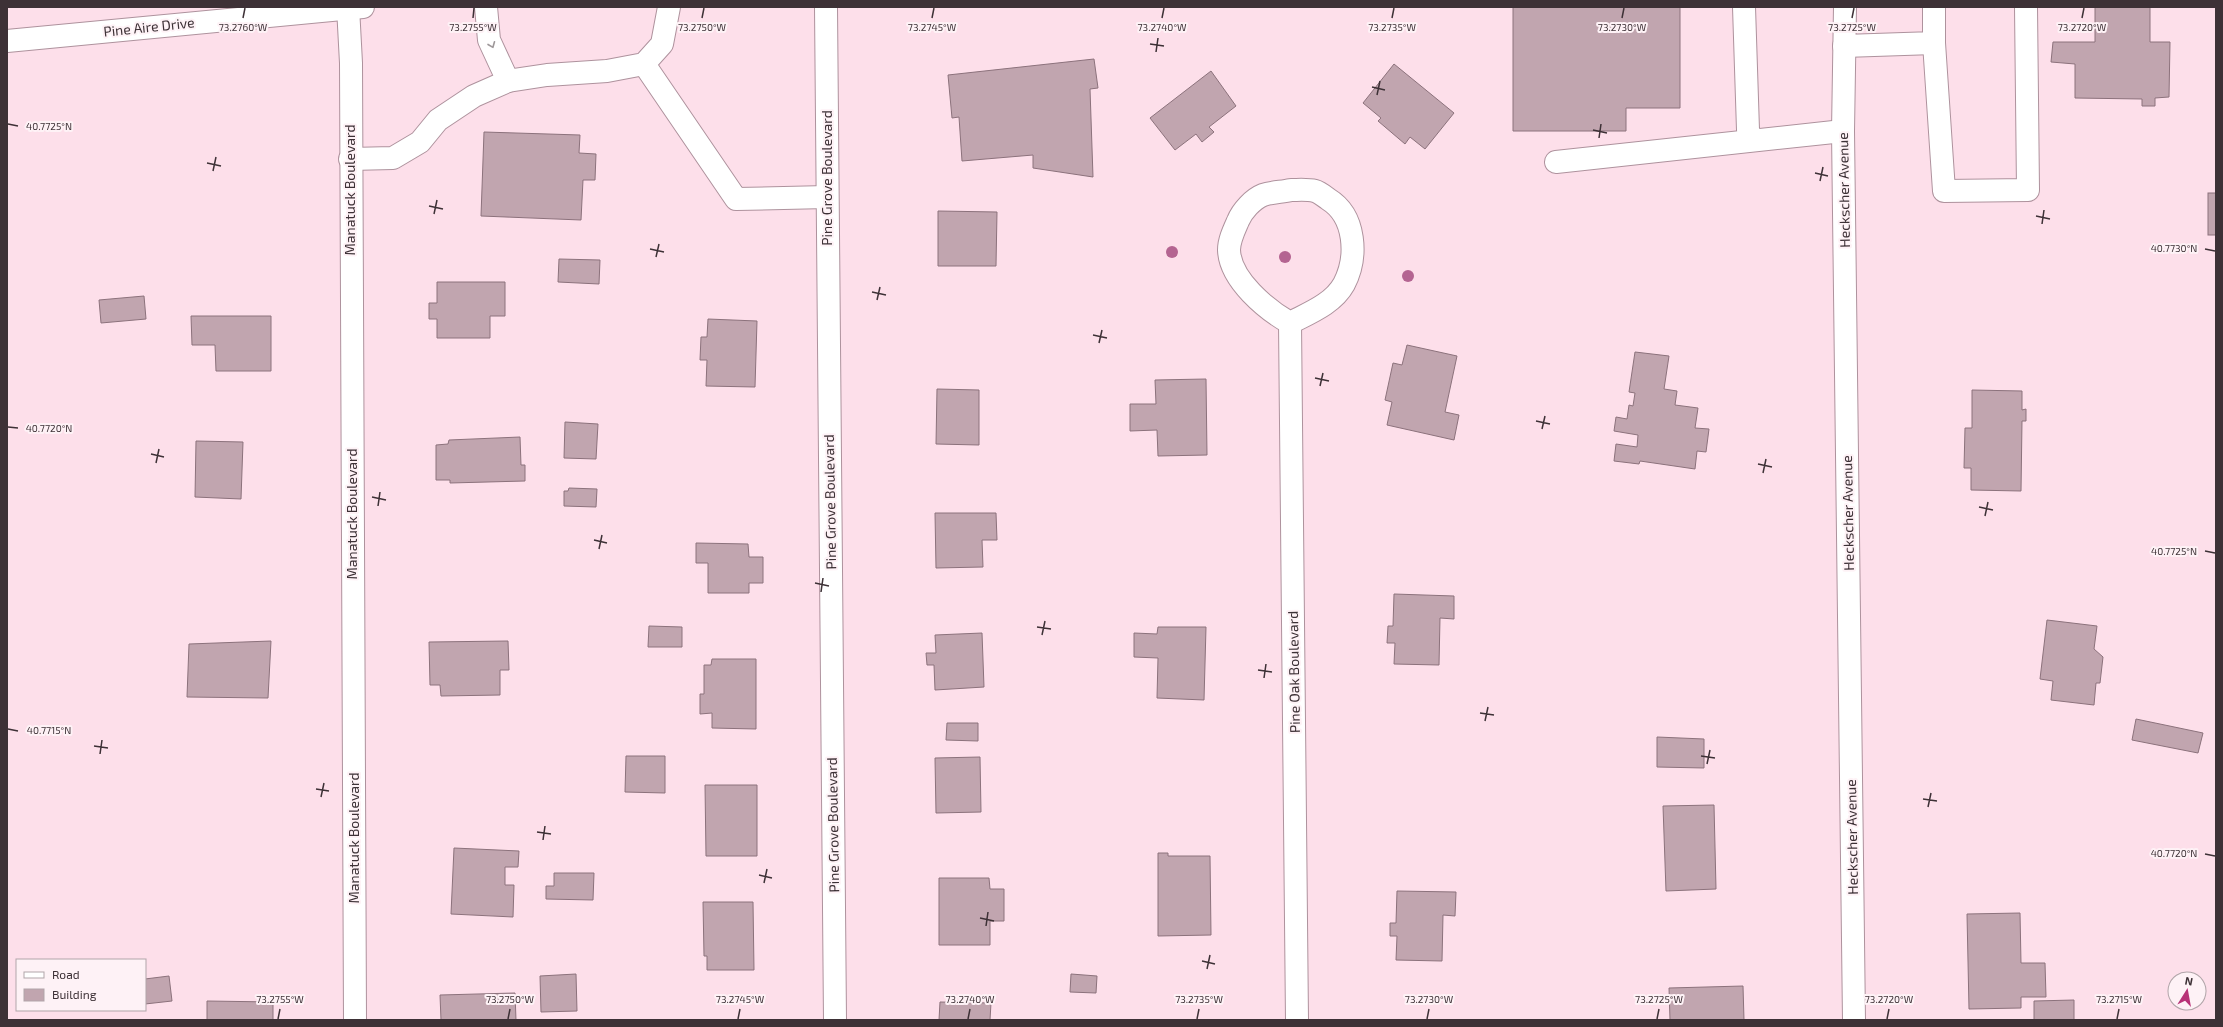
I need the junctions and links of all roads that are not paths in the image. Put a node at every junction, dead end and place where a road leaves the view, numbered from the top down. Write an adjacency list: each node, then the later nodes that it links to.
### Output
1 (353, 7): 9 (street, Pine Aire Drive); 16 (street, Manatuck Boulevard)
2 (486, 7): 13 (street, one-way to 13)
3 (669, 7): 12 (street)
4 (826, 7): 18 (street, Pine Grove Boulevard)
5 (1744, 7): 15 (street)
6 (1845, 7): 11 (street, Heckscher Avenue)
7 (1934, 7): 10 (street)
8 (2026, 7): 10 (street)
9 (7, 41)
10 (1934, 43): 11 (street)
11 (1844, 46): 14 (street, Heckscher Avenue)
12 (644, 64): 13 (street); 18 (street)
13 (508, 80): 16 (street)
14 (1843, 131): 15 (street); 23 (street, Heckscher Avenue)
15 (1752, 140): 17 (street)
16 (350, 159): 20 (street, Manatuck Boulevard)
17 (1556, 162)
18 (827, 197): 21 (street, Pine Grove Boulevard)
19 (1290, 323): 19 (street); 22 (street, Pine Oak Boulevard)
20 (355, 1020)
21 (835, 1020)
22 (1297, 1020)
23 (1854, 1020)

